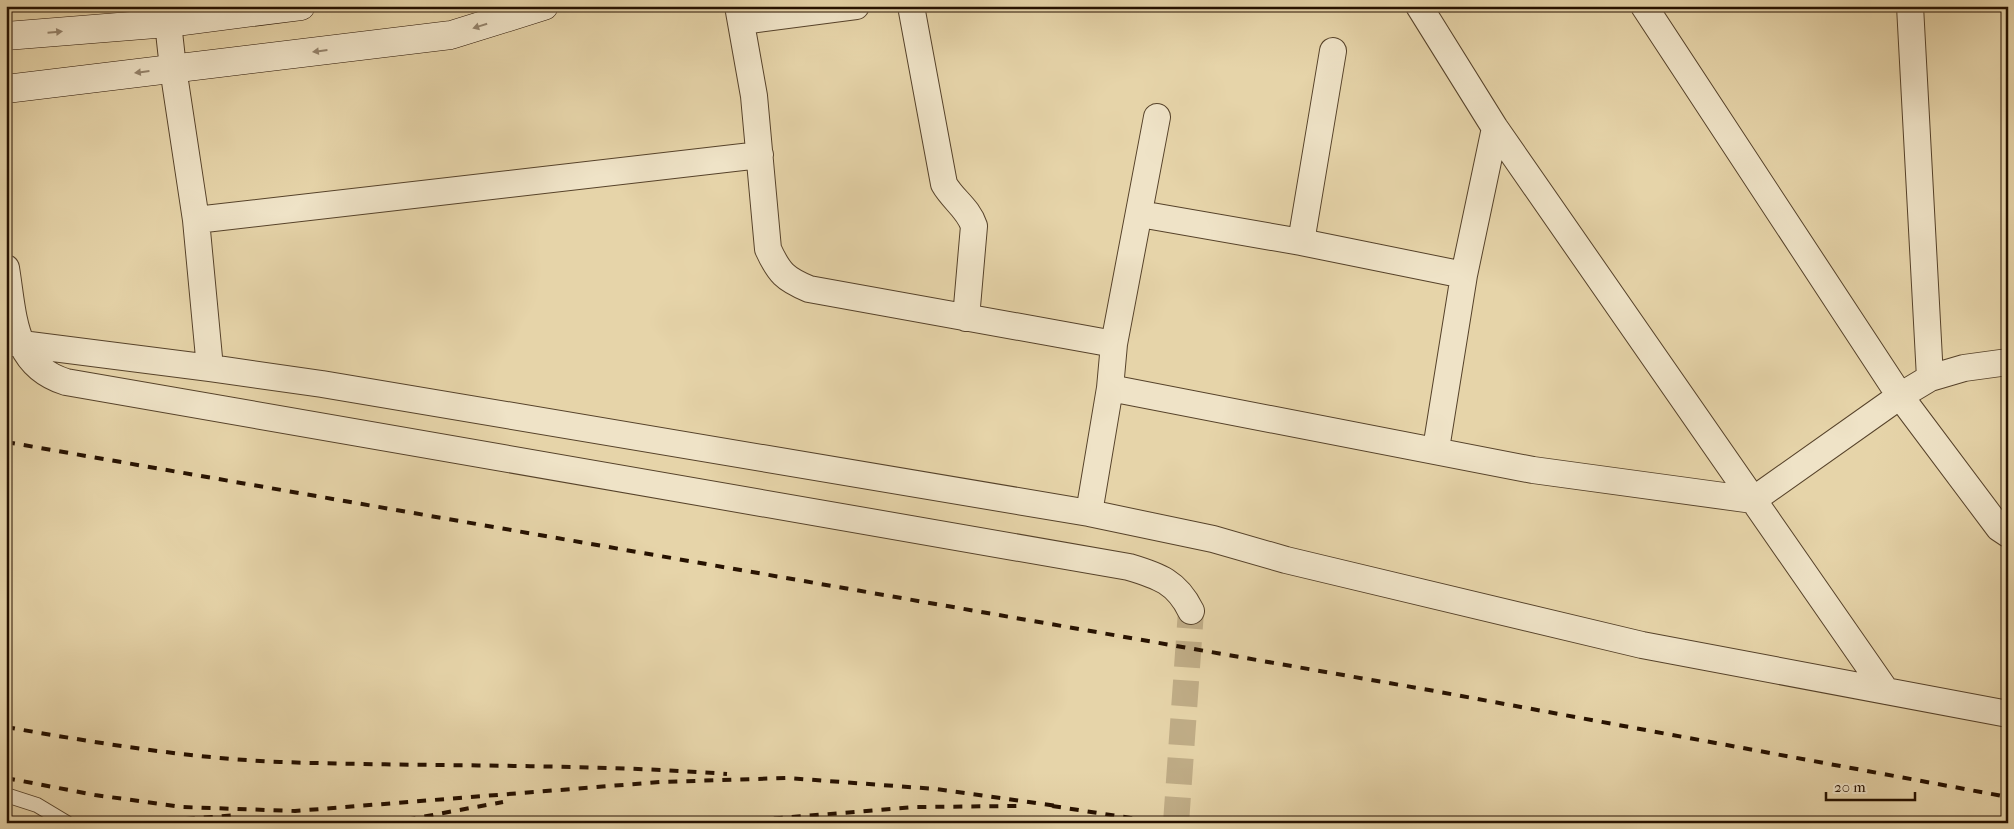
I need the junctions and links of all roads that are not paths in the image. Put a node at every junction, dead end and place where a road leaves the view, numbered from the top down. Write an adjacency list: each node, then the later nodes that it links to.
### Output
1 (301, 6): 8 (street)
2 (544, 6): 13 (street, one-way to 13)
3 (856, 6): 9 (street)
4 (912, 6): 23 (street)
5 (1419, 6): 16 (street)
6 (1644, 6): 30 (street)
7 (1910, 6): 28 (street)
8 (269, 8): 10 (street)
9 (740, 14): 17 (street)
10 (168, 23): 11 (street, one-way to 10); 13 (street)
11 (6, 36)
12 (1333, 51): 20 (street)
13 (173, 68): 14 (street, one-way to 14); 19 (street)
14 (6, 89)
15 (1158, 116): 18 (street)
16 (1495, 128): 22 (street); 32 (street)
17 (760, 154): 19 (street); 23 (street)
18 (1140, 214): 20 (street); 25 (street)
19 (196, 220): 27 (street)
20 (1301, 242): 22 (street)
21 (6, 268): 24 (street)
22 (1464, 275): 31 (street)
23 (966, 318): 25 (street)
24 (13, 342): 27 (street); 35 (street)
25 (1114, 344): 29 (street)
26 (2008, 362): 28 (street)
27 (210, 368): 33 (street)
28 (1930, 378): 30 (street)
29 (1110, 388): 31 (street); 33 (street)
30 (1900, 396): 32 (street); 34 (street)
31 (1436, 449): 32 (street)
32 (1753, 500): 36 (street)
33 (1089, 513): 36 (street)
34 (2008, 534)
35 (1190, 611)
36 (1886, 691): 37 (street)
37 (2008, 714)
38 (6, 795): 39 (lane)
39 (67, 823)

